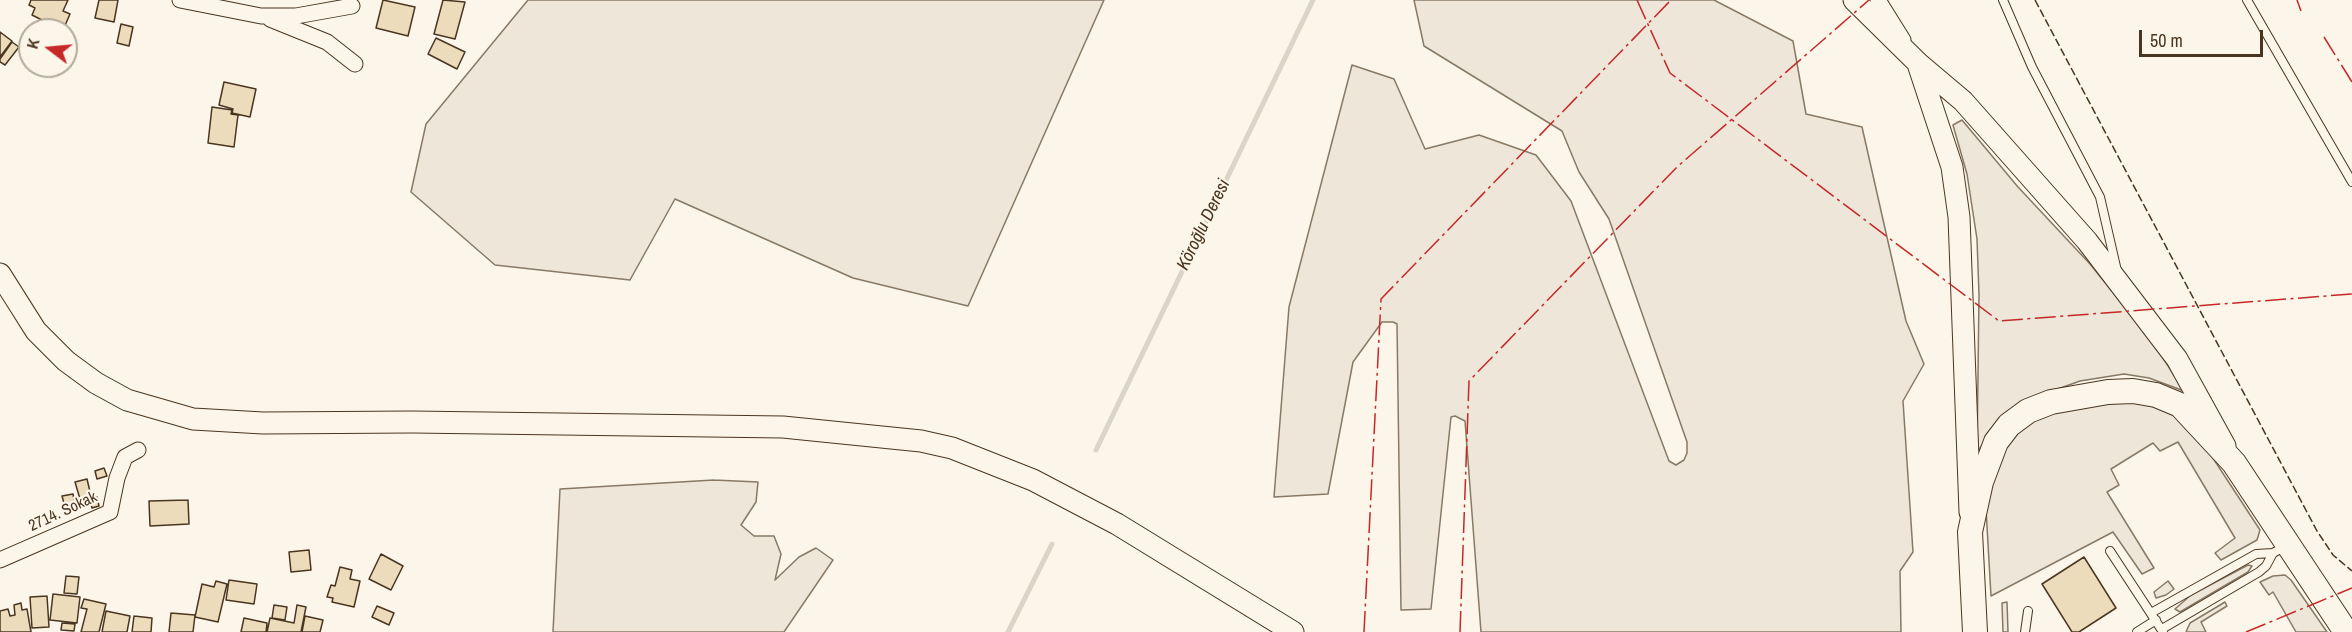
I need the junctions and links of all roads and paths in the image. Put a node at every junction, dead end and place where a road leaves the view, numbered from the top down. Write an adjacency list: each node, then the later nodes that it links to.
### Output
1 (180, 0): 7 (street)
2 (1854, 0): 8 (main road)
3 (1878, 0): 8 (street)
4 (2003, 0): 12 (lane)
5 (2247, 0): 10 (lane)
6 (352, 6): 7 (street)
7 (261, 16): 9 (street)
8 (1918, 63): 12 (main road); 15 (main road)
9 (355, 64)
10 (2352, 182)
11 (0, 274): 22 (main road)
12 (2121, 285): 14 (main road)
13 (138, 450): 18 (street, 2714. Sokak)
14 (2234, 463): 15 (main road); 16 (main road)
15 (1970, 532): 23 (main road)
16 (2280, 549): 20 (lane); 21 (lane); 26 (main road)
17 (2110, 551): 20 (lane)
18 (0, 560)
19 (2028, 611): 24 (lane)
20 (2154, 617): 21 (lane); 25 (lane)
21 (2162, 631)
22 (1293, 632)
23 (1975, 632)
24 (2025, 632)
25 (2137, 632)
26 (2346, 632)

